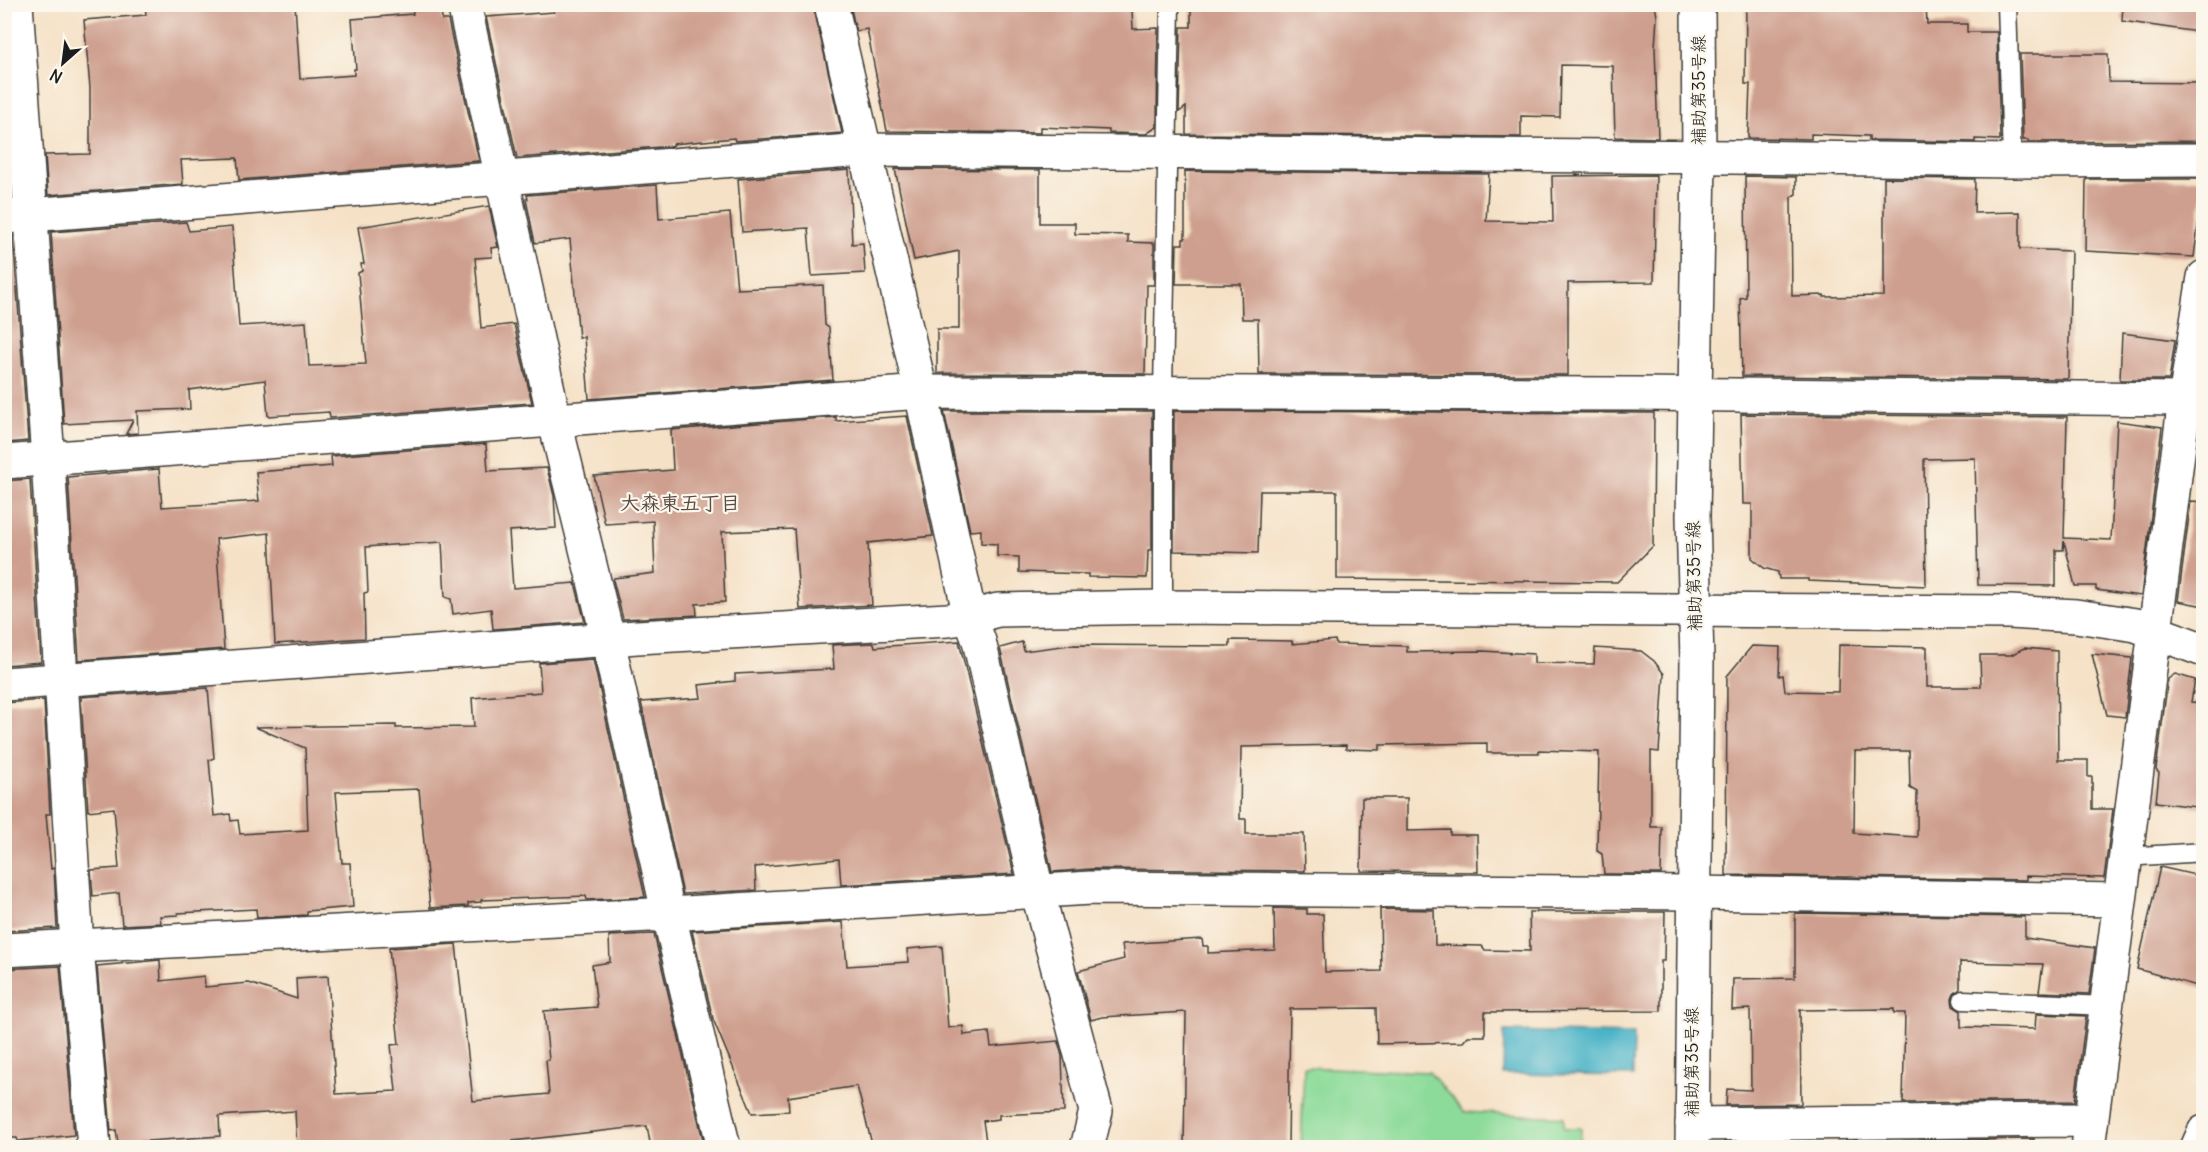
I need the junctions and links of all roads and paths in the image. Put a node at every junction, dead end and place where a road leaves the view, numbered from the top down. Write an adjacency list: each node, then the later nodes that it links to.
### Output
1 (16, 4): 13 (street)
2 (464, 4): 12 (street)
3 (831, 4): 7 (street)
4 (1170, 4): 8 (lane)
5 (1698, 4): 9 (street, 補助第35号線)
6 (2007, 4): 11 (lane)
7 (863, 150): 8 (street); 12 (street); 16 (street)
8 (1168, 152): 9 (street); 17 (lane)
9 (1699, 157): 11 (street); 18 (street, 補助第35号線)
10 (2204, 160): 11 (street)
11 (2012, 161)
12 (501, 180): 13 (street); 20 (street)
13 (18, 216): 21 (street)
14 (2204, 277): 15 (street)
15 (2200, 331): 19 (street)
16 (921, 392): 17 (street); 20 (street); 25 (street)
17 (1163, 392): 18 (street); 23 (lane)
18 (1694, 394): 19 (street); 24 (street, 補助第35号線)
19 (2185, 399): 26 (street)
20 (555, 422): 21 (street); 27 (street)
21 (48, 459): 22 (street); 29 (street)
22 (4, 462)
23 (1163, 607): 24 (street); 25 (street)
24 (1695, 610): 26 (street); 34 (street, 補助第35号線)
25 (970, 617): 27 (street); 33 (street)
26 (2156, 632): 28 (street); 32 (street)
27 (608, 639): 29 (street); 36 (street)
28 (2204, 650)
29 (62, 681): 30 (street); 37 (street)
30 (4, 684)
31 (2204, 852): 32 (lane)
32 (2125, 857): 35 (street)
33 (1037, 890): 34 (street); 36 (street); 46 (street)
34 (1694, 894): 35 (street); 43 (street, 補助第35号線)
35 (2119, 900): 40 (street)
36 (669, 914): 37 (street); 45 (street)
37 (77, 947): 38 (street); 44 (street)
38 (4, 950)
39 (1963, 1000): 40 (lane)
40 (2107, 1006): 42 (street)
41 (2204, 1132): 47 (street)
42 (2089, 1135): 43 (street)
43 (1692, 1136)
44 (93, 1148)
45 (724, 1148)
46 (1087, 1148)
47 (2197, 1148)

